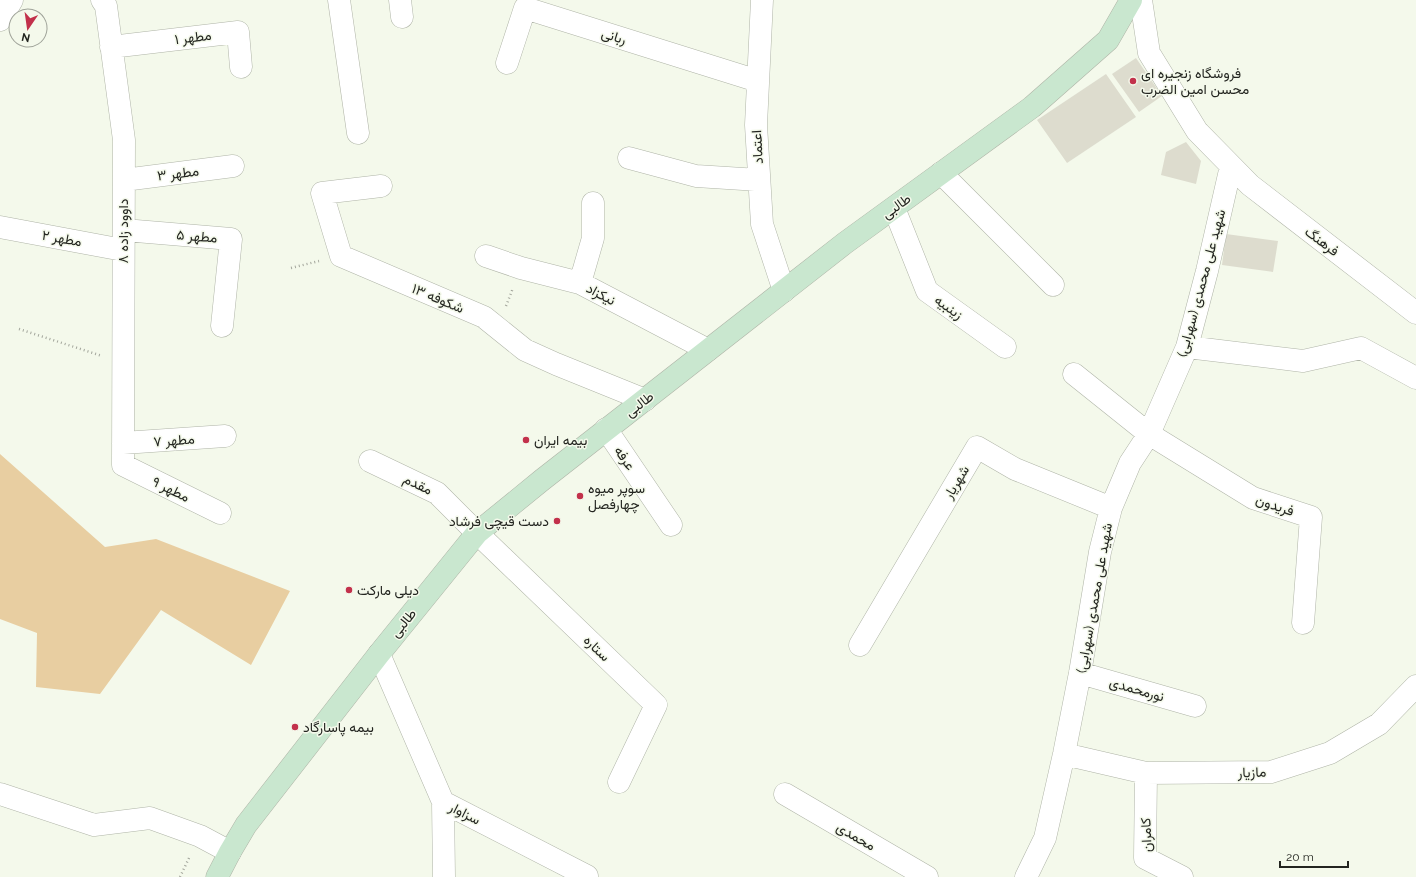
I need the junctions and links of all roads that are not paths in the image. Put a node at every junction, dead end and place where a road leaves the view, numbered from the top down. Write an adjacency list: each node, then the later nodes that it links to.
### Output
1 (12, 0): 7 (street)
2 (102, 0): 8 (street, داوود زاده ۸)
3 (339, 0): 12 (street)
4 (762, 0): 11 (street, اعتماد)
5 (1131, 0): 16 (main road, طالبی)
6 (1141, 0): 15 (street, فرهنگ)
7 (0, 20)
8 (112, 47): 10 (street, مطهر ۱); 17 (street, داوود زاده ۸)
9 (507, 63): 11 (street, ربانی)
10 (241, 67)
11 (758, 81): 18 (street, اعتماد)
12 (358, 133)
13 (629, 158): 18 (street)
14 (233, 166): 17 (street, مطهر ۳)
15 (1231, 166): 28 (street, فرهنگ); 31 (street, شهید علی محمدی (سهرابی))
16 (941, 173): 21 (main road, طالبی); 26 (street)
17 (124, 180): 23 (street, داوود زاده ۸)
18 (759, 180): 27 (street, اعتماد)
19 (382, 186): 35 (street, شکوفه ۱۳)
20 (592, 203): 25 (street)
21 (894, 208): 27 (main road, طالبی); 30 (street, زینبیه)
22 (0, 227): 23 (street, مطهر ۲)
23 (123, 240): 29 (street, مطهر ۵); 39 (street, داوود زاده ۸)
24 (486, 256): 25 (street, نیکزاد)
25 (580, 283): 32 (street, نیکزاد)
26 (1053, 285)
27 (784, 290): 32 (main road, طالبی)
28 (1416, 312)
29 (222, 326)
30 (1005, 347)
31 (1187, 347): 34 (street); 37 (street, شهید علی محمدی (سهرابی))
32 (708, 350): 35 (main road, طالبی)
33 (1074, 374): 37 (street)
34 (1416, 378)
35 (645, 400): 36 (main road, طالبی)
36 (606, 429): 44 (street, عرفه); 45 (main road, طالبی)
37 (1149, 434): 42 (street, شهید علی محمدی (سهرابی)); 46 (street, فریدون)
38 (224, 436): 39 (street, مطهر ۷)
39 (123, 443): 41 (street, داوود زاده ۸)
40 (370, 461): 45 (street, مقدم)
41 (123, 465): 43 (street, مطهر ۹)
42 (1111, 508): 47 (street, شهریار); 49 (street, شهید علی محمدی (سهرابی))
43 (220, 513)
44 (671, 526)
45 (477, 533): 48 (main road, طالبی); 54 (street, ستاره)
46 (1303, 623)
47 (860, 645)
48 (379, 654): 57 (street, سزاوار); 58 (main road, طالبی)
49 (1080, 673): 51 (street, نورمحمدی); 52 (street, شهید علی محمدی (سهرابی))
50 (1416, 686): 53 (street, مازیار)
51 (1195, 706)
52 (1064, 754): 53 (street, مازیار); 63 (street, شهید علی محمدی (سهرابی))
53 (1146, 773): 64 (street, کامران)
54 (619, 782)
55 (0, 794): 58 (street)
56 (785, 794): 62 (street, محمدی)
57 (442, 802): 60 (street); 61 (street, سزاوار)
58 (230, 852): 59 (main road, طالبی)
59 (217, 877)
60 (444, 877)
61 (588, 877)
62 (927, 877)
63 (1026, 877)
64 (1182, 877)

